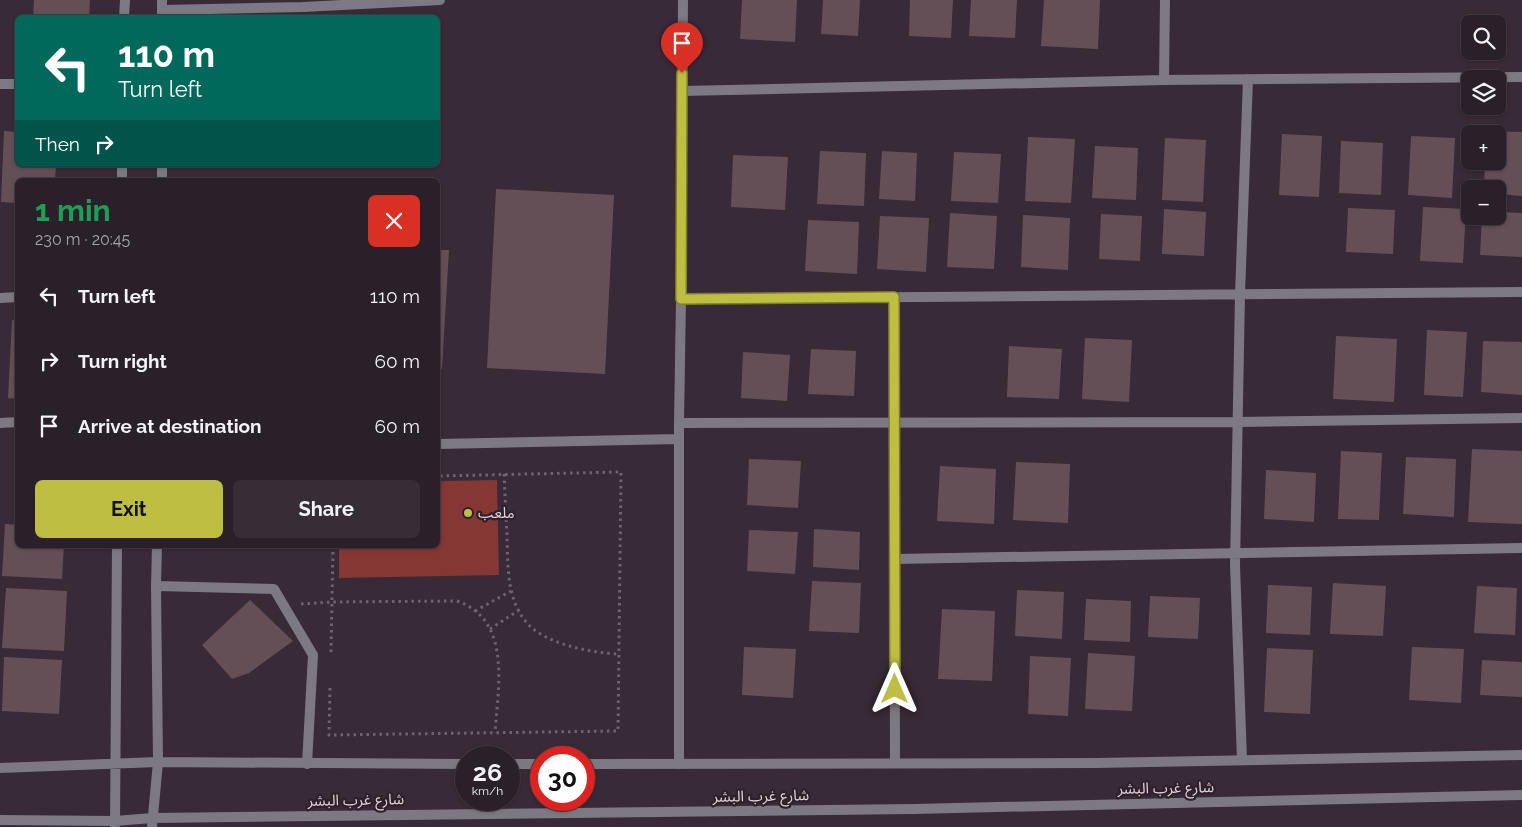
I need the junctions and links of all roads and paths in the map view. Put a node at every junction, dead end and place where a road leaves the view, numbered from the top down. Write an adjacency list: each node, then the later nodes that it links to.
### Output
1 (125, 0): 7 (street)
2 (440, 0): 5 (street)
3 (683, 0): 13 (street)
4 (1164, 0): 10 (street)
5 (303, 4): 6 (street)
6 (162, 9)
7 (124, 15)
8 (1522, 77): 9 (street)
9 (1248, 79): 10 (street); 15 (street)
10 (1164, 80): 13 (street)
11 (0, 84): 12 (street)
12 (15, 84)
13 (682, 91): 19 (street)
14 (1522, 292): 15 (street)
15 (1240, 294): 17 (street); 22 (street)
16 (15, 297): 18 (street)
17 (894, 297): 19 (street); 24 (street)
18 (0, 298)
19 (681, 299): 25 (street)
20 (1522, 418): 22 (street)
21 (15, 422): 23 (street)
22 (1237, 422): 24 (street); 34 (street)
23 (0, 423)
24 (895, 423): 25 (street); 35 (street)
25 (678, 424): 26 (street)
26 (678, 439): 27 (street); 54 (street)
27 (440, 444)
28 (504, 474): 29 (path); 37 (path); 43 (path)
29 (440, 476)
30 (118, 548): 55 (street)
31 (157, 548): 36 (street)
32 (333, 548): 38 (path)
33 (1522, 548): 34 (street)
34 (1236, 554): 35 (street); 48 (street)
35 (896, 559): 50 (street)
36 (156, 586): 39 (street); 49 (street)
37 (512, 591): 40 (path); 41 (path)
38 (332, 602): 39 (path); 41 (path); 44 (path)
39 (283, 605): 51 (street)
40 (519, 610): 42 (path); 43 (path)
41 (475, 611): 42 (path)
42 (490, 629): 46 (path)
43 (619, 654): 46 (path)
44 (331, 659)
45 (330, 688): 46 (path)
46 (496, 733)
47 (1522, 755): 48 (street)
48 (1242, 760): 50 (street)
49 (158, 762): 51 (street); 55 (street); 59 (street)
50 (895, 763): 54 (street)
51 (307, 764): 52 (street)
52 (455, 764)
53 (595, 764): 54 (street)
54 (679, 764)
55 (115, 765): 56 (street); 60 (street)
56 (0, 768)
57 (1522, 795): 59 (street, شارع غرب البشر)
58 (0, 820): 60 (street, شارع غرب البشر)
59 (152, 822): 60 (street, شارع غرب البشر)
60 (115, 824)

